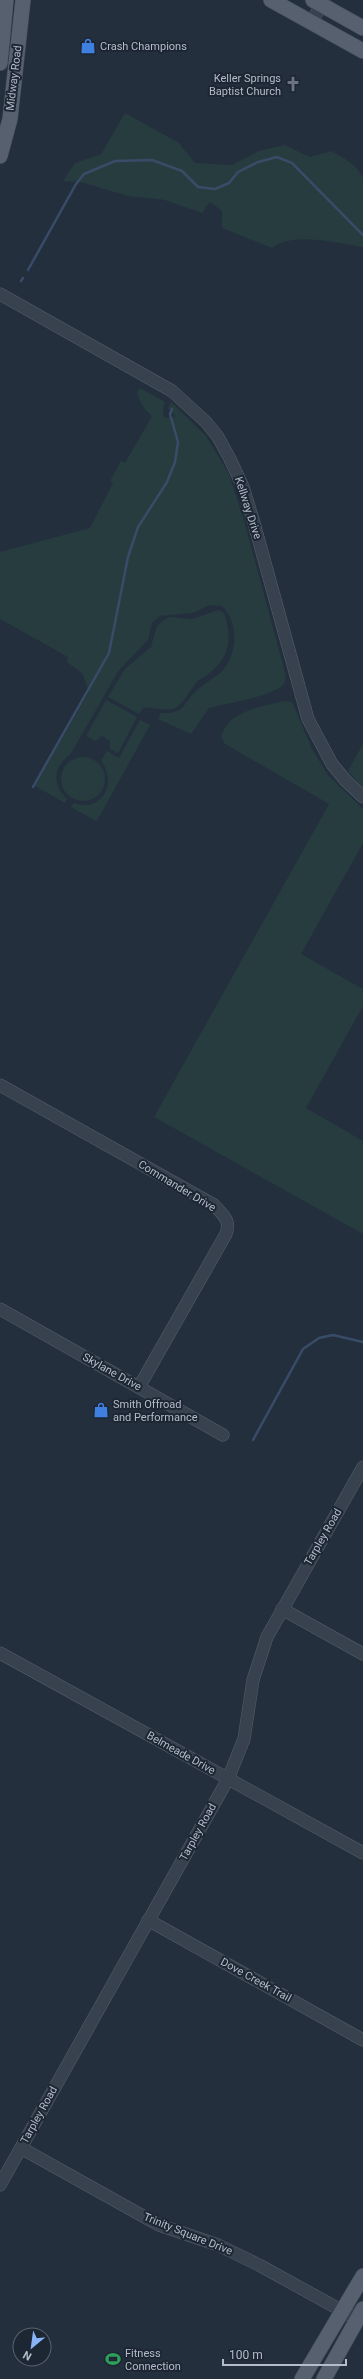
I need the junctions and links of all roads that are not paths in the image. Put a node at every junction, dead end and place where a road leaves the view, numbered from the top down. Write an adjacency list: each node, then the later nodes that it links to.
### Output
1 (6, 0): 7 (main road, Midway Road)
2 (23, 0): 8 (main road, Midway Road)
3 (271, 0): 5 (main road)
4 (319, 2): 5 (street); 6 (main road)
5 (311, 23): 9 (main road)
6 (363, 28)
7 (1, 42): 8 (street); 10 (main road, Midway Road)
8 (18, 44): 11 (main road, Midway Road)
9 (363, 51)
10 (0, 64)
11 (0, 156)
12 (0, 294): 13 (street, Kellway Drive)
13 (363, 797)
14 (0, 1084): 16 (street, Commander Drive)
15 (0, 1309): 16 (street, Skylane Drive)
16 (139, 1387): 17 (street, Skylane Drive)
17 (223, 1435)
18 (363, 1467): 19 (street, Tarpley Road)
19 (282, 1609): 21 (street); 22 (street, Tarpley Road)
20 (0, 1653): 22 (street, Belmeade Drive)
21 (363, 1654)
22 (228, 1779): 23 (street, Belmeade Drive); 24 (street, Tarpley Road)
23 (363, 1853)
24 (148, 1920): 25 (street, Dove Creek Trail); 26 (street, Tarpley Road)
25 (363, 2040)
26 (20, 2148): 27 (street, Tarpley Road); 29 (street, Trinity Square Drive)
27 (0, 2185)
28 (363, 2276): 29 (main road)
29 (341, 2310): 30 (street, Trinity Square Drive); 31 (main road)
30 (360, 2314): 32 (main road)
31 (302, 2379)
32 (324, 2379)

